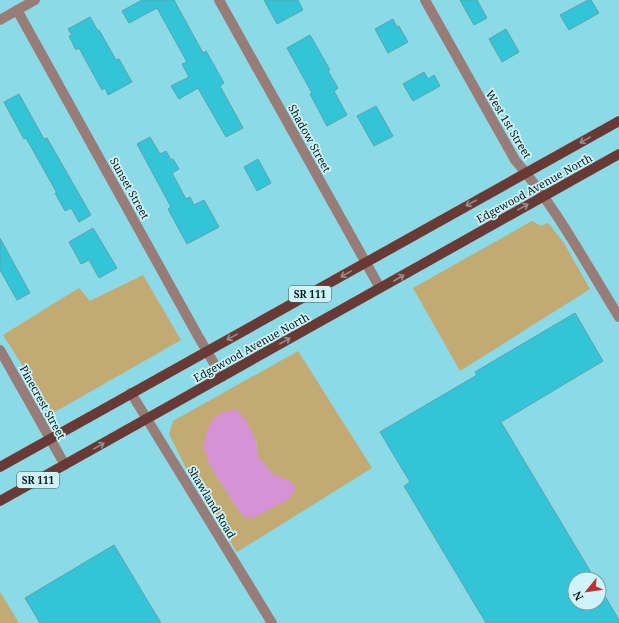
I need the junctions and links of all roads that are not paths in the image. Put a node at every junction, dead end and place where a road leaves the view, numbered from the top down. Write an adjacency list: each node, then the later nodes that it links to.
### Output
1 (35, 0): 4 (street)
2 (218, 0): 10 (street, Shadow Street)
3 (425, 0): 8 (street, West 1st Street)
4 (17, 10): 5 (street); 14 (street, Sunset Street)
5 (0, 20)
6 (619, 121): 8 (main road, Edgewood Avenue North / SR 111, one-way to 8)
7 (619, 154): 9 (main road, Edgewood Avenue North / SR 111)
8 (526, 173): 9 (street, West 1st Street); 10 (main road, Edgewood Avenue North / SR 111, one-way to 10)
9 (543, 196): 11 (main road, Edgewood Avenue North / SR 111, one-way to 9); 12 (street, West 1st Street)
10 (365, 263): 11 (street, Shadow Street); 14 (main road, Edgewood Avenue North / SR 111, one-way to 14)
11 (380, 288): 15 (main road, Edgewood Avenue North / SR 111, one-way to 11)
12 (619, 317)
13 (0, 350): 18 (street, Pinecrest Street)
14 (207, 352): 15 (street, Sunset Street); 16 (main road, Edgewood Avenue North / SR 111)
15 (222, 377): 17 (main road, Edgewood Avenue North / SR 111)
16 (131, 394): 17 (street, Shawland Road); 18 (main road, Edgewood Avenue North / SR 111)
17 (147, 419): 19 (main road, Edgewood Avenue North / SR 111, one-way to 17); 22 (street, Shawland Road)
18 (49, 439): 19 (street, Pinecrest Street); 20 (main road, Edgewood Avenue North / SR 111)
19 (65, 465): 21 (main road, Edgewood Avenue North / SR 111)
20 (0, 467)
21 (0, 501)
22 (272, 623)

